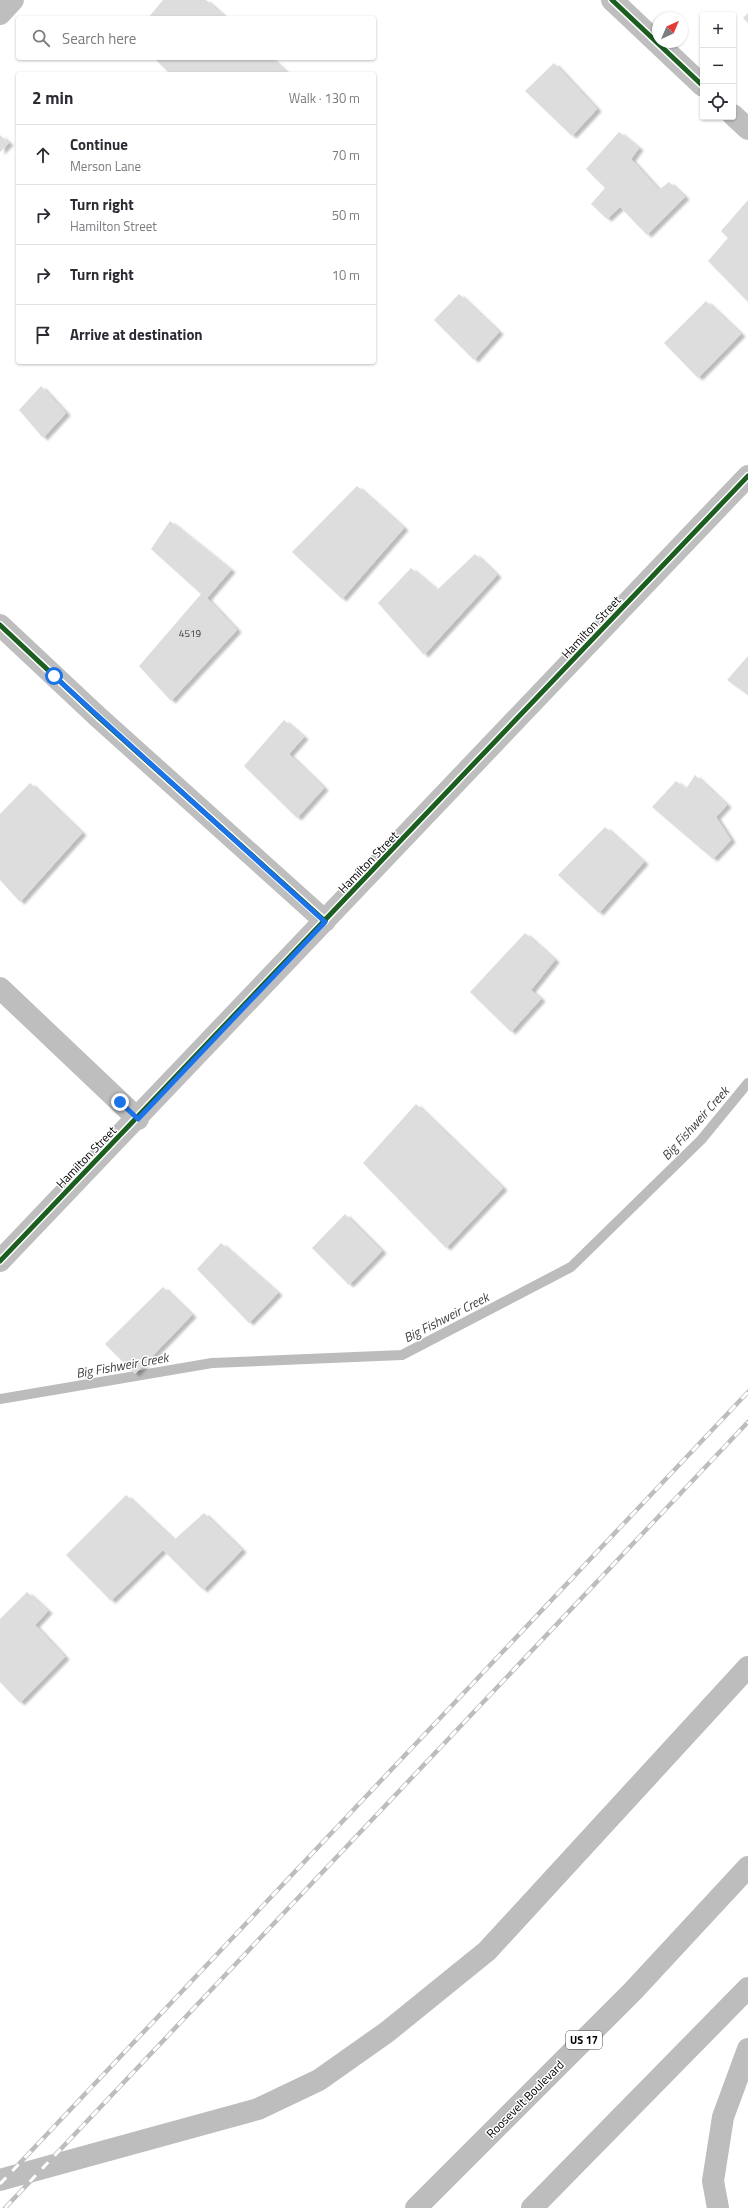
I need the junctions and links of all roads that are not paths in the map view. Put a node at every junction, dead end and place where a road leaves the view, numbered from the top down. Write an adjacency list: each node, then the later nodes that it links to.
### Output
1 (13, 0): 3 (street)
2 (612, 0): 4 (street)
3 (0, 14)
4 (701, 84)
5 (736, 118): 6 (street)
6 (748, 129)
7 (748, 476): 9 (street, Hamilton Street)
8 (0, 625): 9 (street)
9 (325, 922): 11 (street, Hamilton Street)
10 (0, 988): 11 (street)
11 (138, 1119): 12 (street, Hamilton Street)
12 (0, 1261)
13 (748, 1667): 17 (highway)
14 (748, 1867): 18 (highway, Roosevelt Boulevard / US 17)
15 (748, 1988): 19 (highway)
16 (748, 2049): 20 (highway)
17 (0, 2180)
18 (416, 2208)
19 (532, 2208)
20 (718, 2208)

